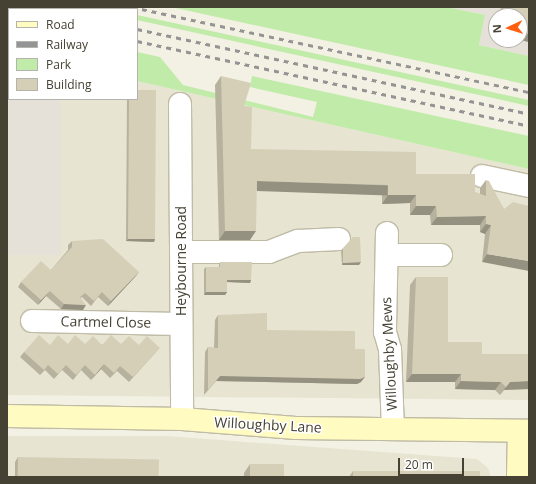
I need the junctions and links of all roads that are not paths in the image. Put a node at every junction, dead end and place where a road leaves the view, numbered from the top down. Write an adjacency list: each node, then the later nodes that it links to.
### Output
1 (180, 104): 6 (street, Heybourne Road)
2 (482, 176): 3 (street)
3 (529, 186)
4 (387, 233): 7 (street, Willoughby Mews)
5 (339, 240): 6 (street)
6 (181, 252): 10 (street, Heybourne Road)
7 (387, 255): 8 (street); 13 (street, Willoughby Mews)
8 (441, 255)
9 (32, 321): 10 (street, Cartmel Close)
10 (181, 324): 12 (street, Heybourne Road)
11 (7, 416): 12 (street, Willoughby Lane)
12 (182, 419): 13 (street, Willoughby Lane)
13 (393, 429): 14 (street, Willoughby Lane)
14 (524, 431): 15 (street)
15 (518, 477)

